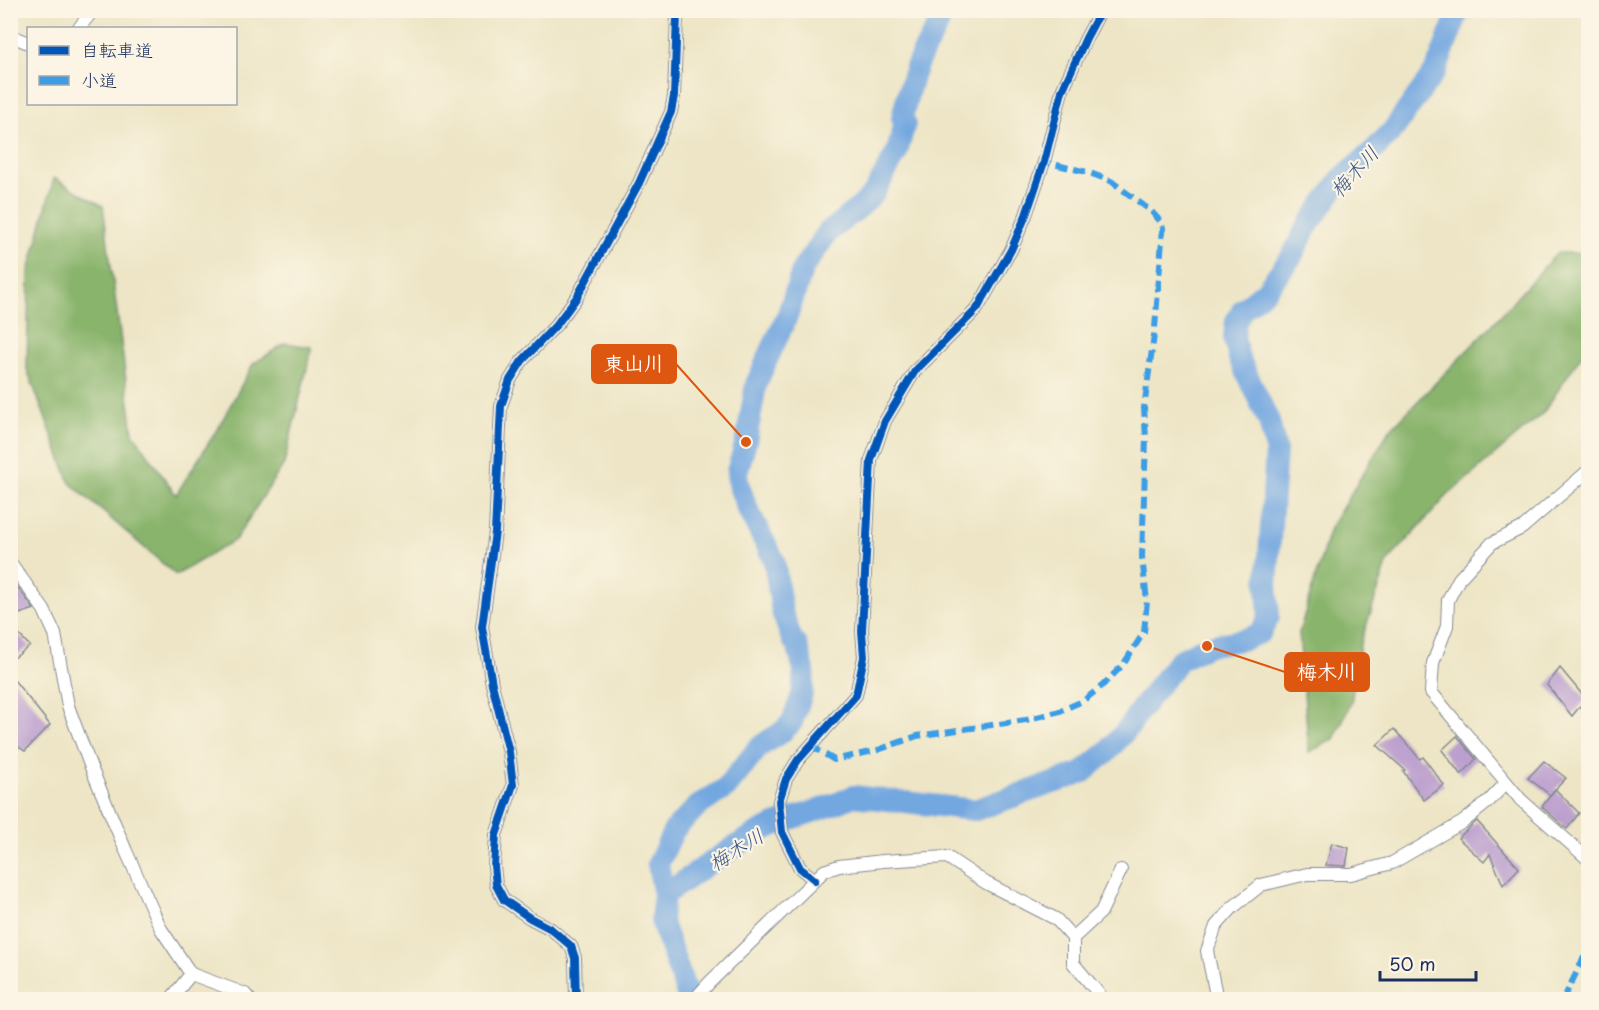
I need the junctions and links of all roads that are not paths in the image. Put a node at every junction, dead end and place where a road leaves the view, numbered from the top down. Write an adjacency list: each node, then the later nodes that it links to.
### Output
1 (93, 10): 4 (street)
2 (1101, 10): 12 (street)
3 (675, 12): 17 (street)
4 (80, 27)
5 (10, 35): 6 (street)
6 (27, 43)
7 (1588, 471): 9 (street)
8 (10, 562): 14 (street)
9 (1506, 783): 10 (street); 20 (street)
10 (1588, 859)
11 (1121, 870): 13 (street)
12 (814, 880): 13 (street); 18 (street)
13 (1073, 938): 19 (street)
14 (191, 974): 15 (street); 16 (street)
15 (170, 999)
16 (250, 999)
17 (576, 999)
18 (694, 999)
19 (1104, 999)
20 (1216, 999)

